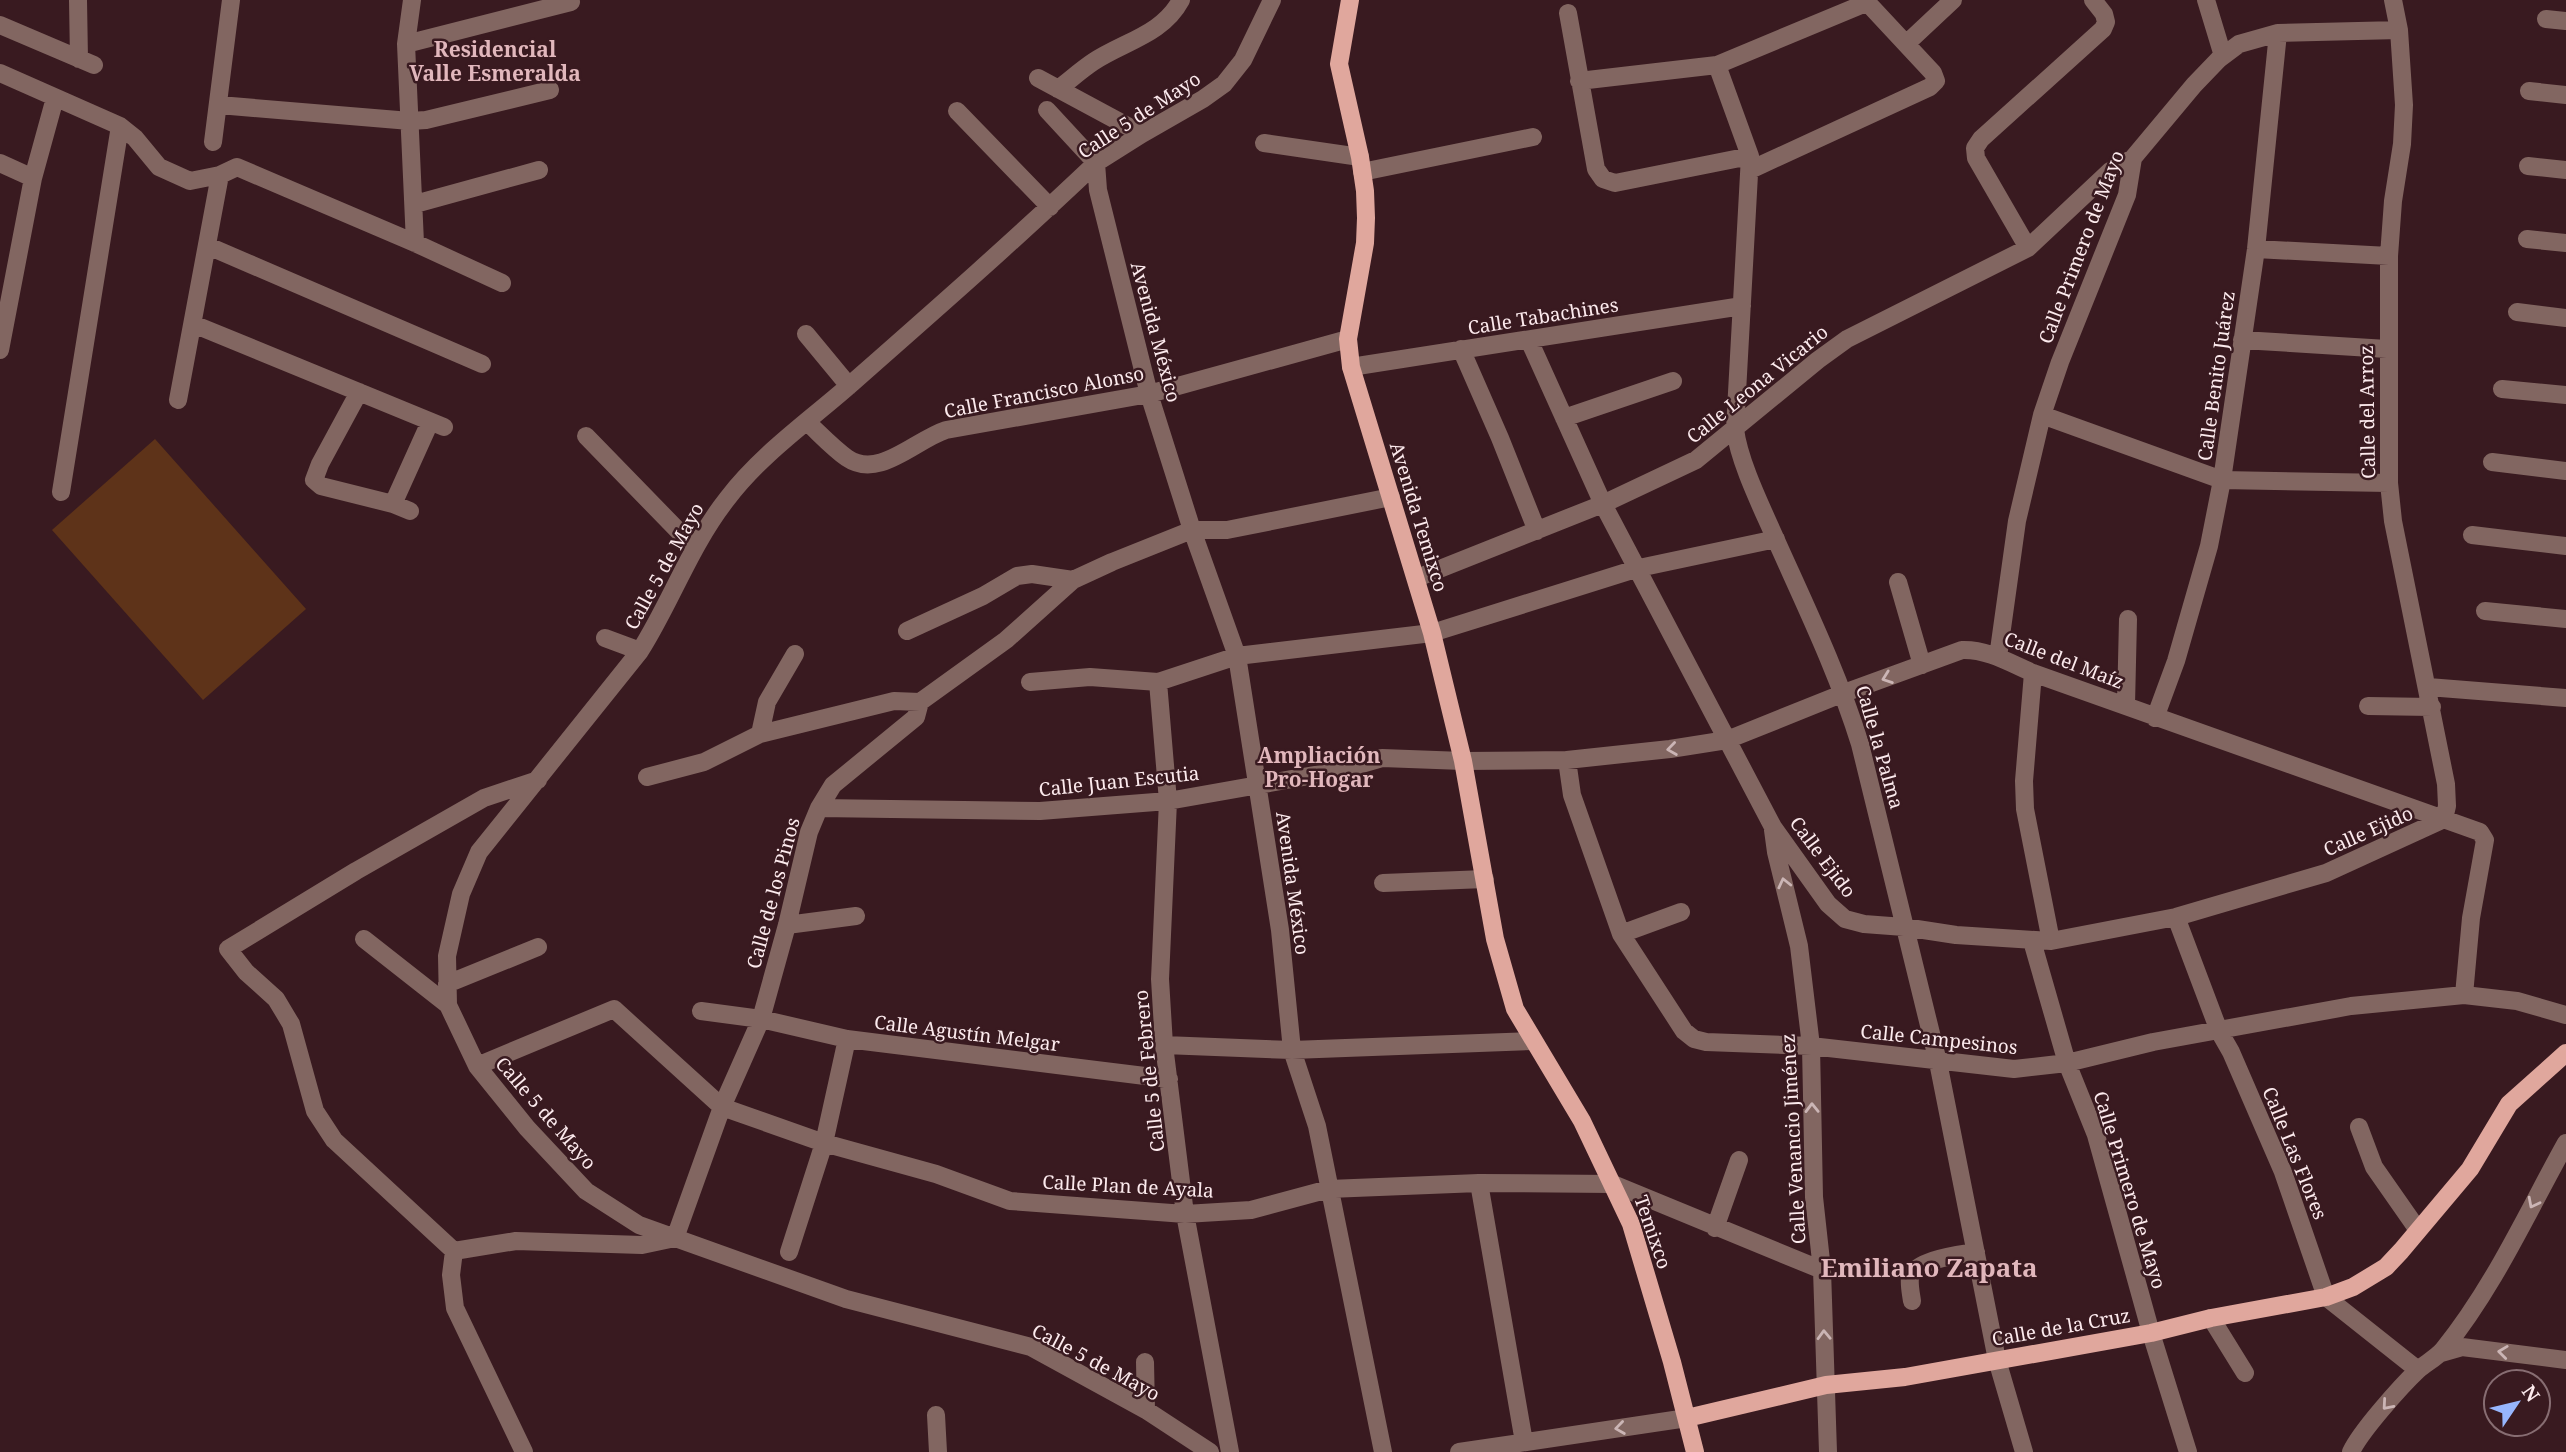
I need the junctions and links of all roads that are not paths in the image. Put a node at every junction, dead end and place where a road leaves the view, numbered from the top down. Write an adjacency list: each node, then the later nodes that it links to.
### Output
1 (78, 0): 16 (street)
2 (231, 0): 31 (street)
3 (412, 0): 19 (street)
4 (1181, 0): 26 (street)
5 (1272, 0): 36 (street, Calle 5 de Mayo)
6 (1350, 0): 44 (main road, Avenida Temixco)
7 (1953, 0): 20 (street)
8 (2093, 0): 56 (street)
9 (2206, 0): 21 (street)
10 (2392, 0): 17 (street, Calle del Arroz)
11 (1865, 1): 20 (street); 22 (street)
12 (571, 2): 19 (street)
13 (1568, 13): 25 (street)
14 (2546, 19): 15 (street)
15 (2566, 21)
16 (0, 25)
17 (2399, 30): 18 (street, Calle Primero de Mayo); 58 (street, Calle del Arroz)
18 (2278, 33): 21 (street, Calle Primero de Mayo); 57 (street, Calle Benito Juárez)
19 (406, 44): 34 (street)
20 (1906, 44): 43 (street)
21 (2223, 56): 40 (street, Calle Primero de Mayo)
22 (1717, 65): 25 (street); 43 (street, Calle la Palma)
23 (0, 74): 30 (street)
24 (1038, 78): 26 (street)
25 (1579, 81): 43 (street)
26 (1058, 89): 36 (street)
27 (550, 90): 34 (street)
28 (2529, 91): 29 (street)
29 (2566, 95)
30 (55, 97): 35 (street); 49 (street)
31 (219, 105): 34 (street); 38 (street)
32 (1047, 110): 42 (street)
33 (957, 111): 51 (street)
34 (410, 121): 50 (street)
35 (120, 126): 48 (street); 90 (street)
36 (1142, 134): 42 (street, Calle 5 de Mayo)
37 (1533, 138): 44 (street)
38 (213, 142)
39 (1264, 143): 44 (street)
40 (2133, 158): 56 (street, Calle Leona Vicario); 81 (street, Calle Primero de Mayo)
41 (0, 163): 49 (street)
42 (1096, 163): 51 (street, Calle 5 de Mayo); 78 (street, Avenida México)
43 (1750, 163): 60 (street, Calle la Palma)
44 (1361, 164): 66 (main road, Avenida Temixco)
45 (2528, 166): 47 (street)
46 (539, 170): 50 (street)
47 (2566, 170)
48 (220, 175): 53 (street); 55 (street)
49 (33, 178): 64 (street)
50 (415, 204): 53 (street)
51 (1050, 207): 75 (street, Calle 5 de Mayo)
52 (2527, 239): 54 (street)
53 (415, 243): 59 (street)
54 (2566, 243)
55 (208, 246): 63 (street); 72 (street)
56 (2028, 248): 84 (street, Calle Leona Vicario)
57 (2256, 249): 58 (street); 68 (street, Calle Benito Juárez)
58 (2389, 256): 70 (street, Calle del Arroz)
59 (502, 283)
60 (1742, 306): 67 (street, Calle Tabachines); 84 (street, Calle la Palma)
61 (2517, 312): 62 (street)
62 (2566, 318)
63 (193, 324): 77 (street); 80 (street)
64 (1, 325): 71 (street)
65 (806, 334): 75 (street)
66 (1348, 339): 73 (main road, Avenida Temixco); 78 (street, Calle Francisco Alonso)
67 (1529, 340): 69 (street, Calle Tabachines); 82 (street, Calle Ejido)
68 (2242, 340): 70 (street); 88 (street, Calle Benito Juárez)
69 (1461, 349): 73 (street, Calle Tabachines); 96 (street)
70 (2387, 349): 89 (street, Calle del Arroz)
71 (0, 350)
72 (482, 364)
73 (1351, 367): 91 (main road, Avenida Temixco)
74 (1673, 381): 82 (street)
75 (849, 386): 83 (street, Calle 5 de Mayo)
76 (2502, 389): 79 (street)
77 (359, 392): 92 (street); 92 (street)
78 (1149, 394): 83 (street, Calle Francisco Alonso); 95 (street, Avenida México)
79 (2566, 395)
80 (178, 400)
81 (2042, 415): 88 (street); 114 (street, Calle Primero de Mayo)
82 (1564, 418): 93 (street, Calle Ejido)
83 (807, 422): 100 (street, Calle 5 de Mayo)
84 (1735, 429): 93 (street, Calle Leona Vicario); 98 (street, Calle la Palma)
85 (586, 436): 100 (street)
86 (2492, 462): 87 (street)
87 (2566, 471)
88 (2222, 480): 89 (street); 126 (street, Calle Benito Juárez)
89 (2389, 483): 119 (street, Calle del Arroz)
90 (61, 492)
91 (1391, 497): 95 (street); 102 (main road, Avenida Temixco)
92 (393, 504): 94 (street)
93 (1603, 504): 96 (street, Calle Leona Vicario); 101 (street, Calle Ejido)
94 (411, 511)
95 (1192, 530): 103 (street, Calle de los Pinos); 113 (street, Avenida México)
96 (1537, 531): 102 (street, Calle Leona Vicario)
97 (2472, 535): 99 (street)
98 (1776, 539): 101 (street); 120 (street, Calle la Palma)
99 (2566, 545)
100 (694, 547): 111 (street, Calle 5 de Mayo)
101 (1639, 568): 109 (street); 128 (street, Calle Ejido)
102 (1417, 578): 109 (main road, Avenida Temixco)
103 (1073, 580): 108 (street); 122 (street, Calle de los Pinos)
104 (1898, 582): 115 (street)
105 (2485, 611): 107 (street)
106 (2128, 619): 123 (street)
107 (2566, 619)
108 (907, 631)
109 (1432, 633): 113 (street); 130 (main road, Avenida Temixco)
110 (605, 638): 111 (street)
111 (640, 652): 132 (street, Calle 5 de Mayo)
112 (794, 654): 127 (street)
113 (1237, 656): 118 (street); 133 (street, Avenida México)
114 (1998, 657): 115 (street, Calle del Maíz); 116 (street, Calle del Maíz)
115 (1923, 665): 120 (street, Calle del Maíz, one-way to 120)
116 (2033, 673): 123 (street, Calle del Maíz); 148 (street)
117 (1030, 682): 118 (street)
118 (1158, 682): 134 (street, Calle 5 de Febrero)
119 (2428, 687): 121 (street); 125 (street, Calle del Arroz)
120 (1844, 693): 128 (street, Calle del Maíz); 144 (street, Calle la Palma)
121 (2566, 698)
122 (920, 702): 127 (street); 135 (street, Calle de los Pinos)
123 (2126, 705): 126 (street, Calle del Maíz)
124 (2368, 706): 125 (street)
125 (2432, 707): 136 (street, Calle del Arroz)
126 (2155, 718): 136 (street, Calle del Maíz)
127 (760, 734): 131 (street)
128 (1727, 740): 129 (street, Calle del Maíz, one-way to 129); 137 (street, Calle Ejido)
129 (1567, 760): 130 (street, Calle del Maíz); 145 (street, Calle Campesinos)
130 (1462, 761): 133 (street, Calle Juan Escutia); 138 (main road, Avenida Temixco)
131 (647, 777)
132 (538, 780): 150 (street, Calle 5 de Mayo); 179 (street)
133 (1257, 784): 134 (street, Calle Juan Escutia); 161 (street, Avenida México)
134 (1168, 801): 135 (street, Calle Juan Escutia); 159 (street, Calle 5 de Febrero)
135 (819, 808): 143 (street, Calle de los Pinos)
136 (2444, 819): 142 (street, Calle Ejido); 151 (street, Calle del Maíz)
137 (1773, 827): 144 (street, Calle Ejido); 160 (street, Calle Venancio Jiménez, one-way to 137)
138 (1485, 879): 139 (street); 158 (main road, Avenida Temixco)
139 (1383, 883)
140 (1681, 912): 145 (street)
141 (856, 916): 143 (street)
142 (2176, 917): 148 (street, Calle Ejido); 156 (street, Calle Las Flores)
143 (787, 925): 155 (street, Calle de los Pinos)
144 (1904, 927): 147 (street, Calle Ejido); 163 (street, Calle la Palma)
145 (1621, 934): 160 (street, Calle Campesinos)
146 (364, 939): 152 (street)
147 (2032, 941): 148 (street, Calle Ejido); 164 (street, Calle Primero de Mayo)
148 (2051, 942)
149 (538, 947): 150 (street)
150 (447, 984): 152 (street, Calle 5 de Mayo)
151 (2465, 995): 154 (street, Calle Campesinos); 156 (street, Calle Campesinos)
152 (448, 1005): 165 (street, Calle 5 de Mayo)
153 (701, 1011): 155 (street, Calle Agustín Melgar)
154 (2566, 1015)
155 (761, 1018): 157 (street, Calle Agustín Melgar); 167 (street, Calle de los Pinos)
156 (2219, 1031): 164 (street, Calle Campesinos); 183 (street, Calle Las Flores)
157 (847, 1039): 166 (street, Calle Agustín Melgar); 169 (street)
158 (1533, 1041): 161 (street); 173 (main road, Temixco)
159 (1164, 1045): 161 (street); 166 (street, Calle 5 de Febrero)
160 (1811, 1046): 163 (street, Calle Campesinos); 182 (street, Calle Venancio Jiménez, one-way to 160)
161 (1292, 1050): 174 (street, Avenida México)
162 (2566, 1053): 177 (main road, Calle de la Cruz)
163 (1938, 1062): 164 (street, Calle Campesinos); 181 (street, Calle la Palma)
164 (2067, 1063): 186 (street, Calle Primero de Mayo)
165 (477, 1066): 167 (street, Calle Plan de Ayala); 178 (street, Calle 5 de Mayo)
166 (1169, 1079): 175 (street, Calle 5 de Febrero)
167 (722, 1107): 169 (street, Calle Plan de Ayala); 178 (street, Calle de los Pinos)
168 (2359, 1127): 177 (street)
169 (824, 1143): 175 (street, Calle Plan de Ayala); 180 (street)
170 (2566, 1143): 187 (street, one-way to 187)
171 (1739, 1160): 176 (street)
172 (1479, 1184): 173 (street, Calle Plan de Ayala); 174 (street, Calle Plan de Ayala); 197 (street)
173 (1613, 1184): 176 (street, Calle Plan de Ayala); 196 (main road, Temixco)
174 (1329, 1189): 175 (street, Calle Plan de Ayala); 202 (street, Avenida México)
175 (1185, 1214): 201 (street, Calle 5 de Febrero)
176 (1715, 1228): 182 (street, Calle Plan de Ayala)
177 (2418, 1230): 183 (main road, Calle de la Cruz)
178 (675, 1238): 179 (street); 194 (street, Calle 5 de Mayo)
179 (454, 1251): 198 (street)
180 (789, 1252)
181 (1976, 1252): 184 (street); 188 (street, Calle la Palma)
182 (1822, 1270): 193 (street, Calle Venancio Jiménez, one-way to 182)
183 (2326, 1297): 185 (main road, Calle de la Cruz); 191 (street)
184 (1912, 1301)
185 (2211, 1318): 186 (main road, Calle de la Cruz); 192 (street)
186 (2151, 1333): 188 (main road, Calle de la Cruz); 207 (street, Calle Primero de Mayo)
187 (2441, 1353): 189 (street, one-way to 187); 191 (street)
188 (1997, 1360): 193 (main road, Calle de la Cruz); 206 (street, Calle la Palma)
189 (2566, 1360)
190 (1145, 1362): 194 (street)
191 (2418, 1370): 208 (street, one-way to 208)
192 (2245, 1373)
193 (1826, 1385): 196 (main road, Calle de la Cruz); 205 (street, Calle Venancio Jiménez)
194 (1146, 1410): 200 (street, Calle 5 de Mayo)
195 (936, 1415): 199 (street)
196 (1687, 1418): 197 (street, Calle de la Cruz, one-way to 197); 204 (main road, Temixco)
197 (1524, 1442): 203 (street, Calle de la Cruz)
198 (524, 1452)
199 (938, 1452)
200 (1210, 1452)
201 (1230, 1452)
202 (1383, 1452)
203 (1459, 1452)
204 (1695, 1452)
205 (1828, 1452)
206 (2024, 1452)
207 (2188, 1452)
208 (2351, 1452)

